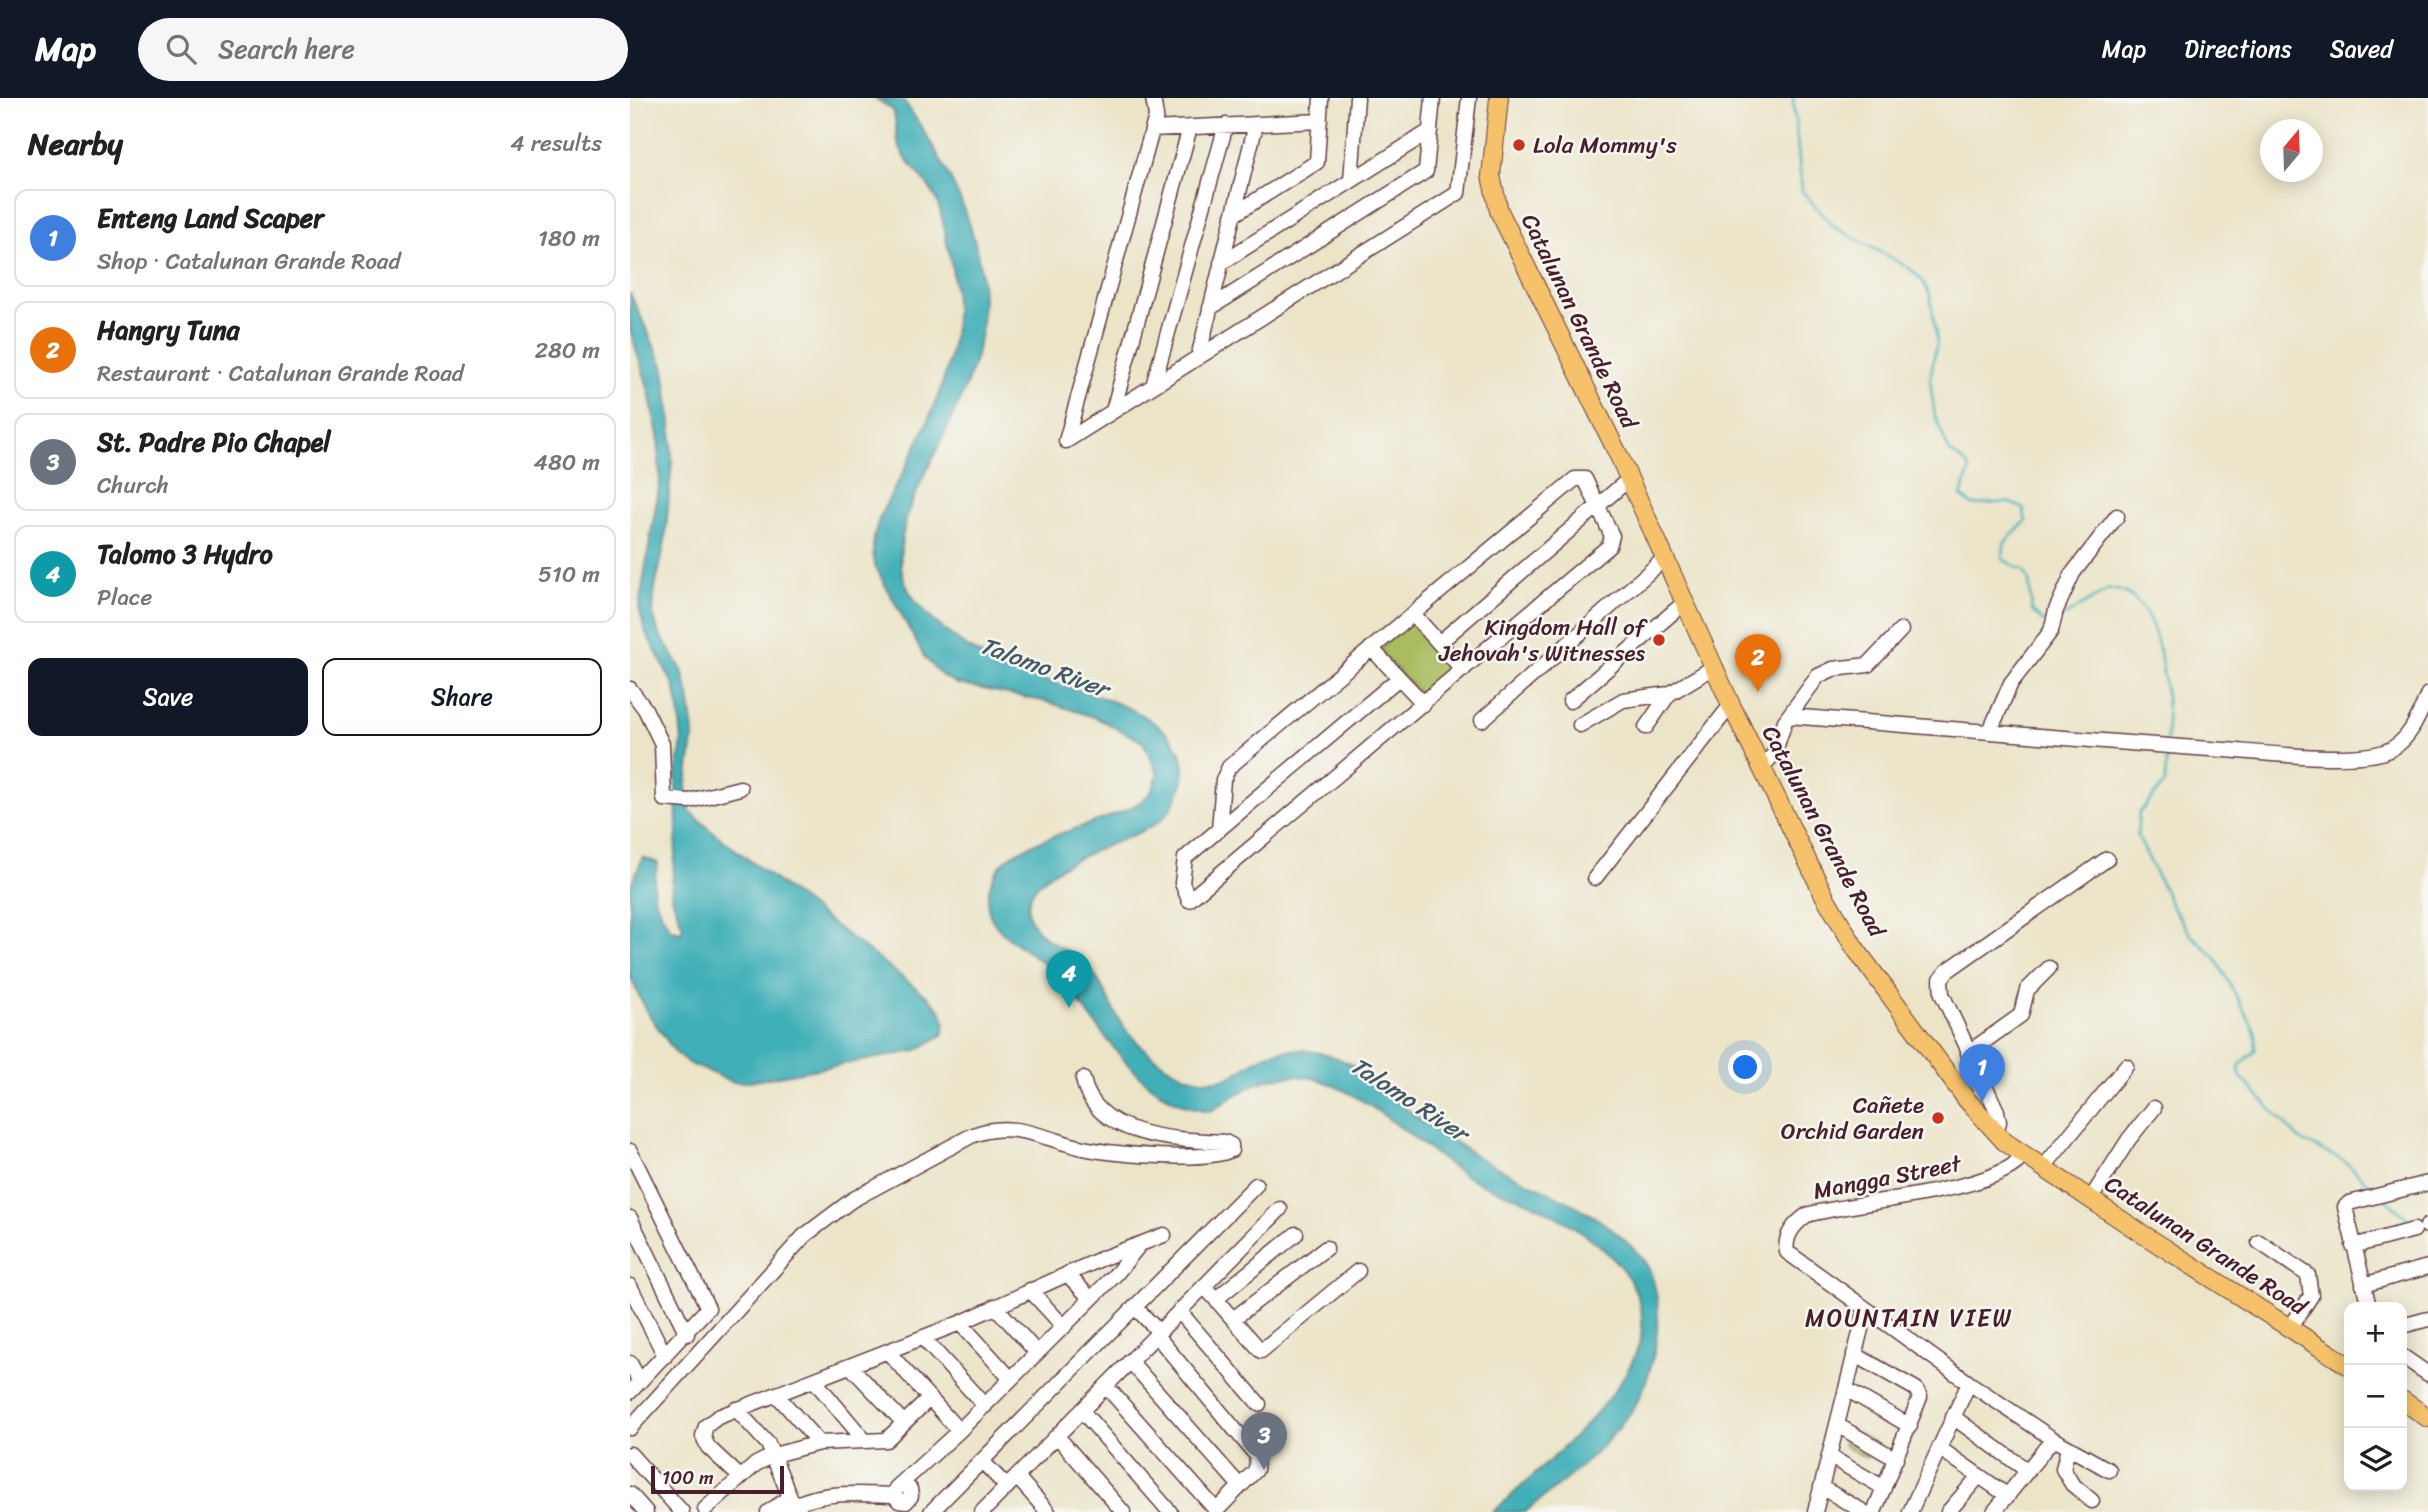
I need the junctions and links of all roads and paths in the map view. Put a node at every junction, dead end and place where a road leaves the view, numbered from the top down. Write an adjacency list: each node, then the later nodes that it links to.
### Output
1 (1153, 98): 11 (street)
2 (1321, 98): 7 (street)
3 (1357, 98): 13 (street)
4 (1433, 98): 12 (street)
5 (1469, 98): 17 (street)
6 (1499, 98): 20 (main road, Catalunan Grande Road)
7 (1320, 121): 8 (street); 14 (street)
8 (1256, 124): 9 (street); 14 (street)
9 (1226, 125): 10 (street); 18 (street)
10 (1190, 127): 11 (street); 19 (street)
11 (1152, 129): 19 (street)
12 (1430, 131): 13 (street); 16 (street)
13 (1351, 181): 15 (street)
14 (1233, 215): 15 (street)
15 (1221, 263): 16 (street)
16 (1210, 308): 17 (street)
17 (1198, 358): 18 (street)
18 (1153, 386): 19 (street)
19 (1113, 411)
20 (1629, 479): 21 (street); 23 (main road, Catalunan Grande Road)
21 (1598, 506): 25 (street); 27 (street); 30 (street)
22 (2117, 516): 42 (street)
23 (1665, 558): 24 (main road, Catalunan Grande Road); 39 (street)
24 (1685, 603): 29 (main road, Catalunan Grande Road); 35 (street)
25 (1413, 614): 27 (street); 28 (street)
26 (1901, 630): 38 (street)
27 (1439, 643): 30 (street)
28 (1371, 649): 31 (street); 45 (street)
29 (1714, 667): 33 (street); 37 (main road, Catalunan Grande Road)
30 (1463, 670): 36 (street)
31 (1399, 678): 36 (street); 45 (street)
32 (630, 689): 44 (street)
33 (1669, 694): 40 (street); 41 (street)
34 (2428, 694): 42 (street)
35 (1570, 701)
36 (1424, 704): 45 (street)
37 (1731, 705): 43 (main road, Catalunan Grande Road); 47 (street)
38 (1789, 716): 42 (street); 43 (street)
39 (1482, 720)
40 (1580, 725)
41 (1646, 727)
42 (1990, 731)
43 (1762, 767): 53 (main road, Catalunan Grande Road)
44 (740, 788)
45 (1219, 830)
46 (2107, 859): 49 (street)
47 (1595, 878)
48 (2049, 968): 49 (street)
49 (1968, 1053): 53 (street)
50 (2126, 1066): 56 (street)
51 (1083, 1079): 122 (street)
52 (2154, 1108): 59 (street)
53 (1995, 1133): 55 (main road, Catalunan Grande Road)
54 (630, 1151): 91 (street)
55 (2024, 1155): 56 (main road, Catalunan Grande Road); 83 (street, Mangga Street)
56 (2043, 1168): 59 (main road, Catalunan Grande Road)
57 (2428, 1183): 66 (street)
58 (1256, 1185): 82 (street)
59 (2090, 1199): 90 (main road, Catalunan Grande Road)
60 (1280, 1209): 76 (street)
61 (630, 1218): 91 (street)
62 (2423, 1227): 66 (street)
63 (1296, 1234): 79 (street)
64 (1164, 1235): 67 (street)
65 (2259, 1242): 90 (street)
66 (2353, 1246): 74 (street)
67 (1137, 1248): 69 (street); 73 (street)
68 (1326, 1248): 85 (street)
69 (1103, 1258): 72 (street); 73 (street)
70 (2428, 1267): 74 (street)
71 (1358, 1271): 85 (street)
72 (1067, 1273): 77 (street); 78 (street)
73 (1118, 1273): 78 (street)
74 (2363, 1285): 80 (street)
75 (630, 1286): 97 (street)
76 (1204, 1286): 79 (street); 84 (street)
77 (1030, 1290): 81 (street); 89 (street)
78 (1091, 1299): 89 (street)
79 (1216, 1299): 85 (street)
80 (2368, 1302)
81 (995, 1306): 87 (street); 95 (street)
82 (1135, 1307): 92 (street); 134 (street)
83 (1866, 1310): 96 (street); 106 (street, Mangga Street)
84 (1179, 1311): 92 (street); 113 (street)
85 (1233, 1319)
86 (2428, 1319): 88 (street)
87 (960, 1323): 93 (street); 104 (street)
88 (2407, 1325)
89 (1064, 1327): 95 (street)
90 (2290, 1328): 101 (main road, Catalunan Grande Road)
91 (687, 1334): 97 (street)
92 (1158, 1334): 99 (street); 140 (street)
93 (923, 1338): 94 (street); 114 (street)
94 (888, 1352): 102 (street); 111 (street)
95 (1037, 1353): 104 (street)
96 (1854, 1354): 109 (street); 121 (street)
97 (665, 1356): 108 (street)
98 (2407, 1359): 103 (street)
99 (1130, 1361): 107 (street); 140 (street)
100 (630, 1363): 108 (street)
101 (2347, 1365)
102 (850, 1366): 105 (street); 119 (street)
103 (2424, 1368)
104 (1012, 1379): 114 (street)
105 (814, 1380): 110 (street); 126 (street)
106 (1969, 1383): 117 (street); 125 (street, Mangga Street)
107 (1106, 1386): 116 (street); 149 (street)
108 (635, 1387)
109 (1846, 1389): 120 (street); 121 (street)
110 (776, 1394): 115 (street); 127 (street)
111 (930, 1398): 119 (street); 123 (street)
112 (2407, 1403): 118 (main road)
113 (1259, 1404)
114 (985, 1406): 123 (street)
115 (736, 1409): 131 (street); 138 (street)
116 (1082, 1411): 124 (street); 156 (street)
117 (1953, 1417): 128 (street); 135 (street)
118 (2428, 1418)
119 (904, 1423): 126 (street)
120 (1837, 1425): 132 (street); 133 (street)
121 (1910, 1426): 133 (street)
122 (630, 1428)
123 (959, 1431): 146 (street)
124 (1057, 1436): 139 (street); 155 (street)
125 (2053, 1439): 129 (street, Mangga Street); 135 (street)
126 (865, 1441): 127 (street)
127 (818, 1443): 131 (street)
128 (1939, 1448): 137 (street); 160 (street)
129 (2068, 1448): 136 (street, Mangga Street); 145 (street)
130 (630, 1454): 151 (street)
131 (774, 1455): 138 (street); 146 (street)
132 (1829, 1456): 141 (street); 142 (street)
133 (1896, 1459): 142 (street)
134 (982, 1461): 139 (street); 153 (street)
135 (2028, 1471): 144 (street)
136 (2109, 1471)
137 (1979, 1475): 144 (street); 161 (street)
138 (740, 1477): 147 (street)
139 (1012, 1482): 148 (street); 154 (street)
140 (1240, 1486): 149 (street)
141 (1821, 1488): 157 (street); 158 (street)
142 (1884, 1488): 159 (street)
143 (630, 1494): 150 (street)
144 (2008, 1496): 162 (street)
145 (2092, 1501)
146 (789, 1505): 152 (street)
147 (705, 1509)
148 (992, 1509)
149 (1215, 1511)
150 (646, 1512)
151 (682, 1512)
152 (768, 1512)
153 (932, 1512)
154 (1048, 1512)
155 (1123, 1512)
156 (1170, 1512)
157 (1815, 1512)
158 (1864, 1512)
159 (1874, 1512)
160 (1910, 1512)
161 (1948, 1512)
162 (1994, 1512)

